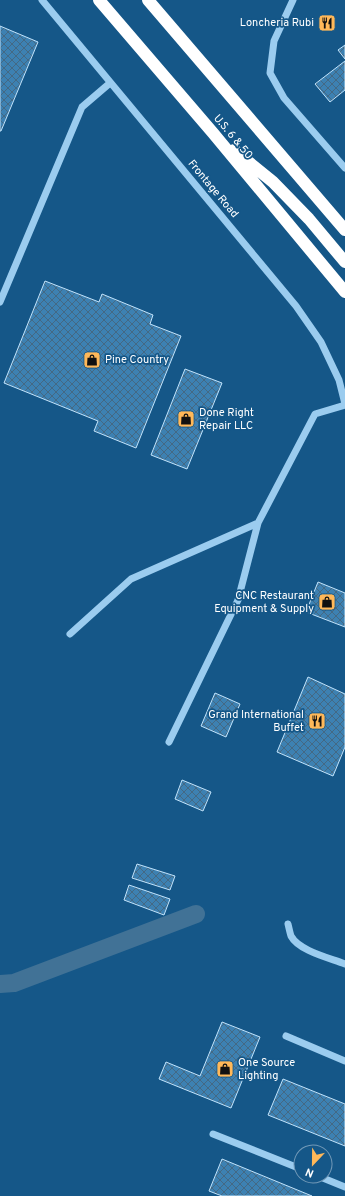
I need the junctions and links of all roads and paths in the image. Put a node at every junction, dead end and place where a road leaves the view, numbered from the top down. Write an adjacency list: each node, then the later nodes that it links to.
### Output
1 (42, 0): 5 (street, Frontage Road)
2 (99, 0): 6 (highway, U.S. 6 & 50)
3 (148, 0): 8 (highway)
4 (292, 0): 7 (street)
5 (110, 83): 11 (street); 12 (street, Frontage Road)
6 (213, 133): 9 (highway); 10 (highway, U.S. 6 & 50)
7 (345, 168)
8 (345, 230)
9 (345, 262)
10 (345, 292)
11 (0, 302)
12 (345, 405): 13 (street)
13 (258, 523): 14 (street); 15 (street)
14 (70, 634)
15 (169, 742)
16 (288, 924): 17 (street)
17 (345, 964)
18 (286, 1036): 19 (street)
19 (345, 1061)
20 (213, 1134): 21 (street)
21 (293, 1166)
22 (333, 1182): 23 (street)
23 (345, 1187)

